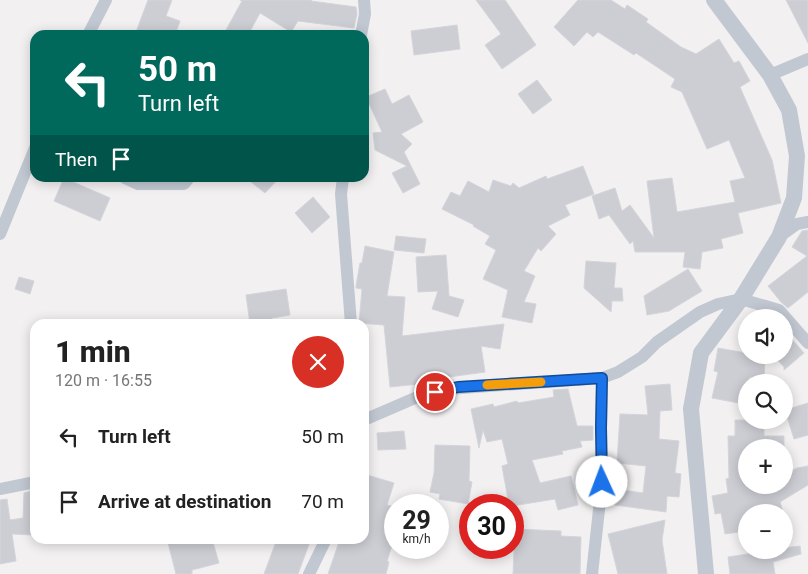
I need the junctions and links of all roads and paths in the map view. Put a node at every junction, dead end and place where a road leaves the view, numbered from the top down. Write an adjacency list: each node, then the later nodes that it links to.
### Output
1 (106, 0): 4 (street)
2 (364, 0): 5 (street)
3 (714, 0): 7 (street)
4 (91, 30)
5 (363, 30)
6 (808, 59): 7 (street)
7 (770, 75): 16 (street)
8 (30, 160): 15 (street)
9 (134, 182): 10 (street)
10 (154, 182)
11 (169, 182): 12 (street)
12 (186, 182)
13 (342, 182): 18 (street)
14 (808, 222): 16 (street)
15 (0, 234)
16 (779, 237): 17 (street)
17 (741, 299): 19 (street); 20 (street); 27 (street)
18 (351, 319)
19 (808, 343)
20 (602, 378): 21 (street); 26 (street)
21 (369, 418)
22 (30, 483): 23 (street)
23 (0, 489)
24 (324, 544): 25 (street)
25 (309, 574)
26 (592, 574)
27 (706, 574)

